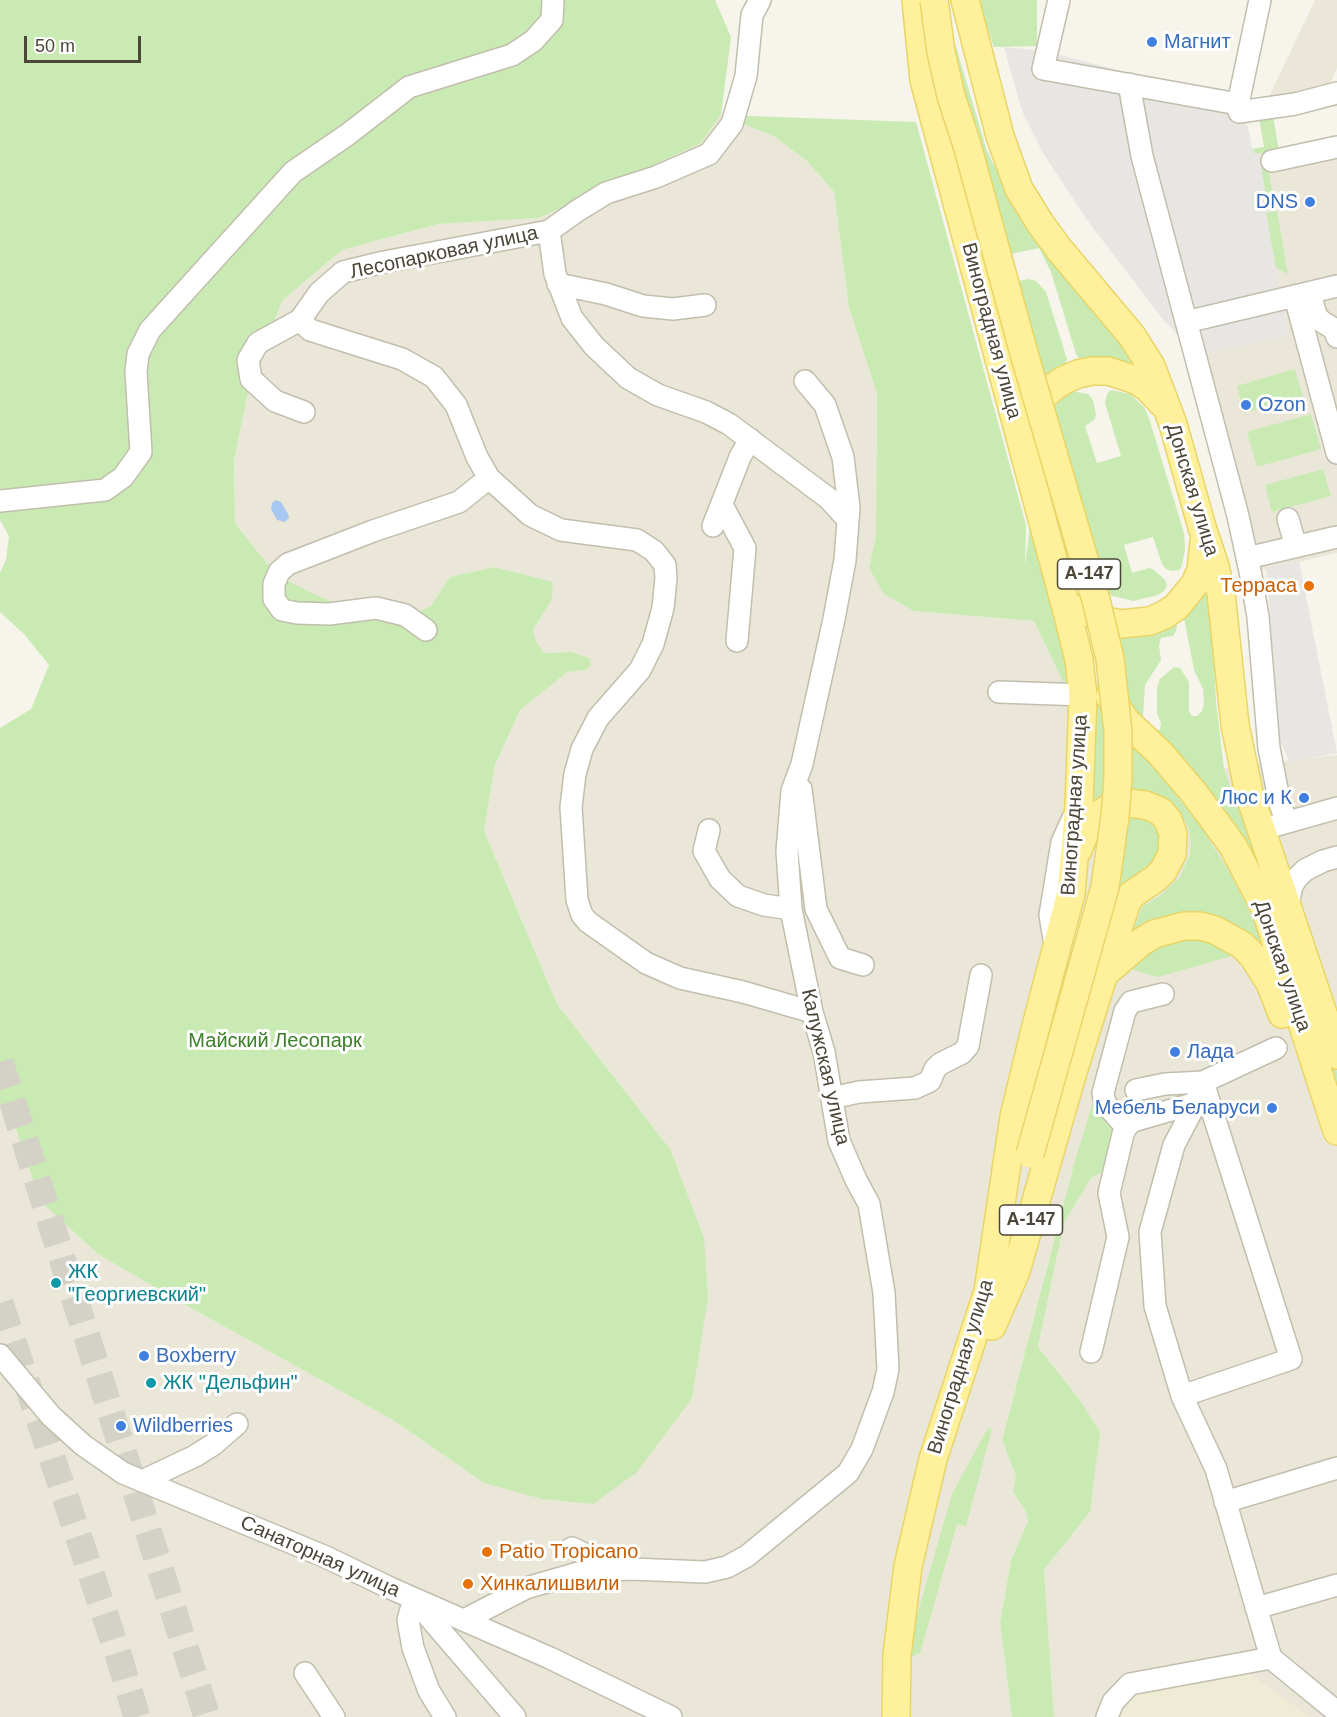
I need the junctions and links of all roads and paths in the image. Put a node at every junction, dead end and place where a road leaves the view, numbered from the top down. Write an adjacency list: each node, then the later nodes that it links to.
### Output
1 (553, 0): 28 (street)
2 (760, 0): 13 (street)
3 (916, 0): 26 (main road, Виноградная улица / А-147)
4 (934, 0): 66 (main road, А-147, bridge)
5 (965, 0): 23 (main road, Донская улица / А-147)
6 (1059, 0): 8 (street)
7 (1260, 0): 8 (street)
8 (1129, 84): 19 (street)
9 (1337, 93): 10 (street)
10 (1239, 112)
11 (1337, 147): 12 (street)
12 (1272, 161)
13 (549, 231): 14 (street); 18 (street, Лесопарковая улица)
14 (558, 284): 17 (street); 24 (street)
15 (1337, 286): 16 (street)
16 (1302, 295): 19 (street); 20 (street); 25 (street)
17 (705, 305)
18 (300, 320): 22 (street); 27 (street)
19 (1186, 322): 36 (street)
20 (1337, 337)
21 (805, 381): 31 (street, Калужская улица)
22 (304, 412)
23 (1173, 424): 26 (main road, А-147); 33 (main road, Донская улица / А-147)
24 (750, 439): 29 (street); 31 (street)
25 (1337, 453)
26 (1027, 468): 37 (main road, Виноградная улица / А-147)
27 (489, 478): 38 (street); 57 (street)
28 (0, 501)
29 (722, 505): 32 (street); 39 (street)
30 (1288, 519): 35 (street)
31 (848, 520): 42 (street, Калужская улица)
32 (713, 526)
33 (1202, 527): 37 (main road, А-147); 47 (main road, Донская улица / А-147)
34 (1337, 537): 35 (street)
35 (1296, 547): 36 (street)
36 (1247, 558): 45 (street)
37 (1055, 569): 41 (main road, Виноградная улица / А-147); 65 (main road, Донская улица / А-147)
38 (426, 630)
39 (737, 641)
40 (999, 692): 41 (street)
41 (1083, 695): 43 (main road, Виноградная улица / А-147)
42 (802, 764): 50 (street, Калужская улица); 53 (street)
43 (1080, 804): 48 (main road, Виноградная улица / А-147); 52 (street)
44 (1337, 808): 45 (street)
45 (1287, 822): 47 (street)
46 (710, 830): 50 (street)
47 (1261, 830): 51 (main road, Донская улица / А-147)
48 (1075, 857): 52 (main road, Виноградная улица / А-147); 54 (main road, А-147)
49 (1337, 857): 51 (street)
50 (790, 909): 57 (street, Калужская улица)
51 (1287, 909): 59 (main road, Донская улица / А-147)
52 (1056, 952): 66 (main road, Виноградная улица / А-147)
53 (863, 965)
54 (1106, 972): 65 (main road, А-147); 71 (main road, А-147)
55 (981, 975): 62 (street)
56 (1164, 994): 64 (street)
57 (812, 1012): 62 (street, Калужская улица)
58 (1276, 1048): 60 (street)
59 (1337, 1055)
60 (1203, 1082): 61 (street); 63 (street); 69 (street)
61 (1136, 1090)
62 (832, 1098): 76 (street, Калужская улица)
63 (1196, 1103): 64 (street); 69 (street)
64 (1126, 1127): 67 (street)
65 (1336, 1128)
66 (988, 1291): 71 (main road, Виноградная улица / А-147)
67 (1091, 1352)
68 (0, 1356): 73 (street, Санаторная улица)
69 (1182, 1396): 74 (street)
70 (237, 1424): 73 (street)
71 (933, 1459): 88 (main road, Виноградная улица / А-147)
72 (1337, 1468): 74 (street)
73 (142, 1481): 78 (street, Санаторная улица)
74 (1225, 1502): 79 (street)
75 (572, 1548): 76 (street)
76 (610, 1570): 80 (street, Калужская улица)
77 (1337, 1585): 79 (street)
78 (414, 1599): 80 (street, Санаторная улица); 85 (street); 86 (street)
79 (1256, 1608): 81 (street)
80 (465, 1620): 87 (street, Санаторная улица)
81 (1270, 1658): 83 (street); 89 (street)
82 (305, 1673): 84 (street)
83 (1337, 1712)
84 (334, 1717)
85 (445, 1717)
86 (515, 1717)
87 (670, 1717)
88 (896, 1717)
89 (1107, 1717)

